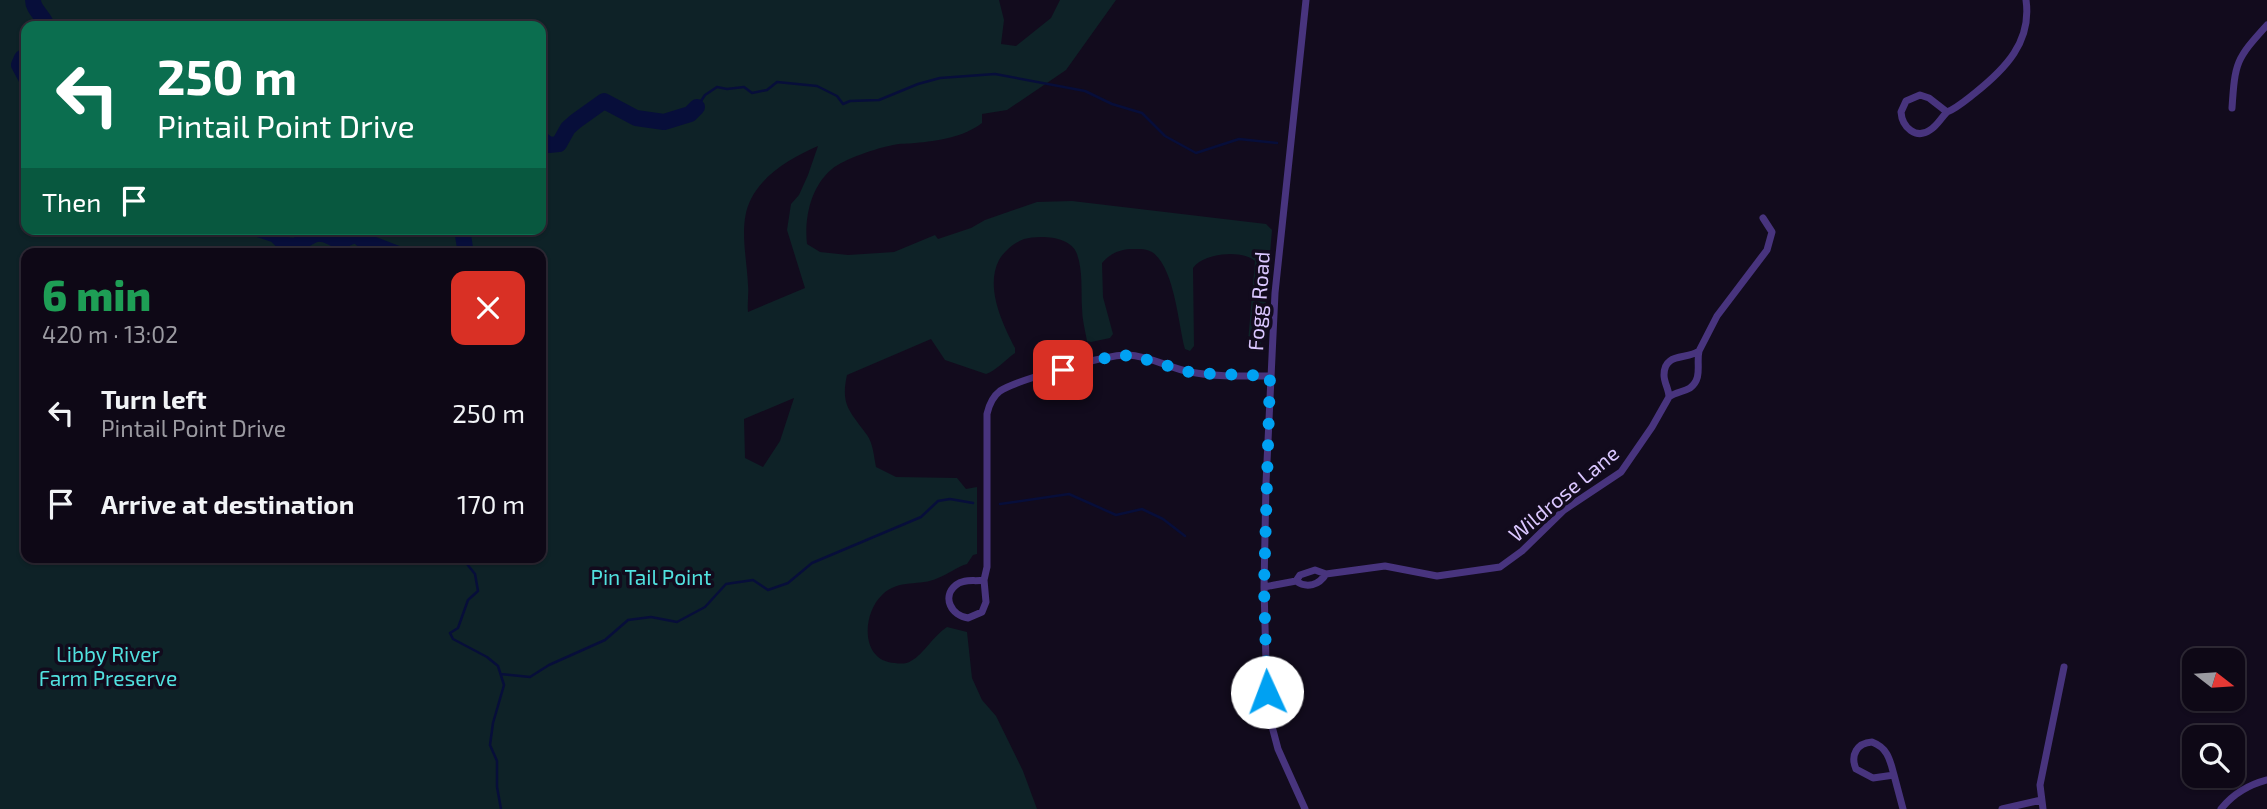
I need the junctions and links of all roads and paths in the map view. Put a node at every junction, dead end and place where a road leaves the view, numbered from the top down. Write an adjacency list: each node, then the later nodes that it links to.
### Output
1 (1306, 0): 8 (street, Fogg Road)
2 (2026, 0): 5 (street)
3 (2267, 25): 4 (street)
4 (2232, 108)
5 (1947, 112): 5 (street)
6 (1763, 218): 7 (street, Wildrose Lane)
7 (1699, 351): 9 (street, Wildrose Lane); 9 (street)
8 (1270, 376): 11 (street); 13 (street, Fogg Road)
9 (1669, 397): 10 (street, Wildrose Lane)
10 (1326, 574): 12 (street, Wildrose Lane); 12 (street, Wildrose Lane)
11 (984, 580): 11 (street)
12 (1296, 581): 13 (street, Wildrose Lane)
13 (1264, 587): 18 (street, Fogg Road)
14 (2064, 667): 17 (street)
15 (1894, 775): 15 (street); 19 (street)
16 (2267, 780): 22 (street)
17 (2041, 800): 20 (street); 21 (street)
18 (1305, 809)
19 (1903, 809)
20 (2002, 809)
21 (2043, 809)
22 (2221, 809)

